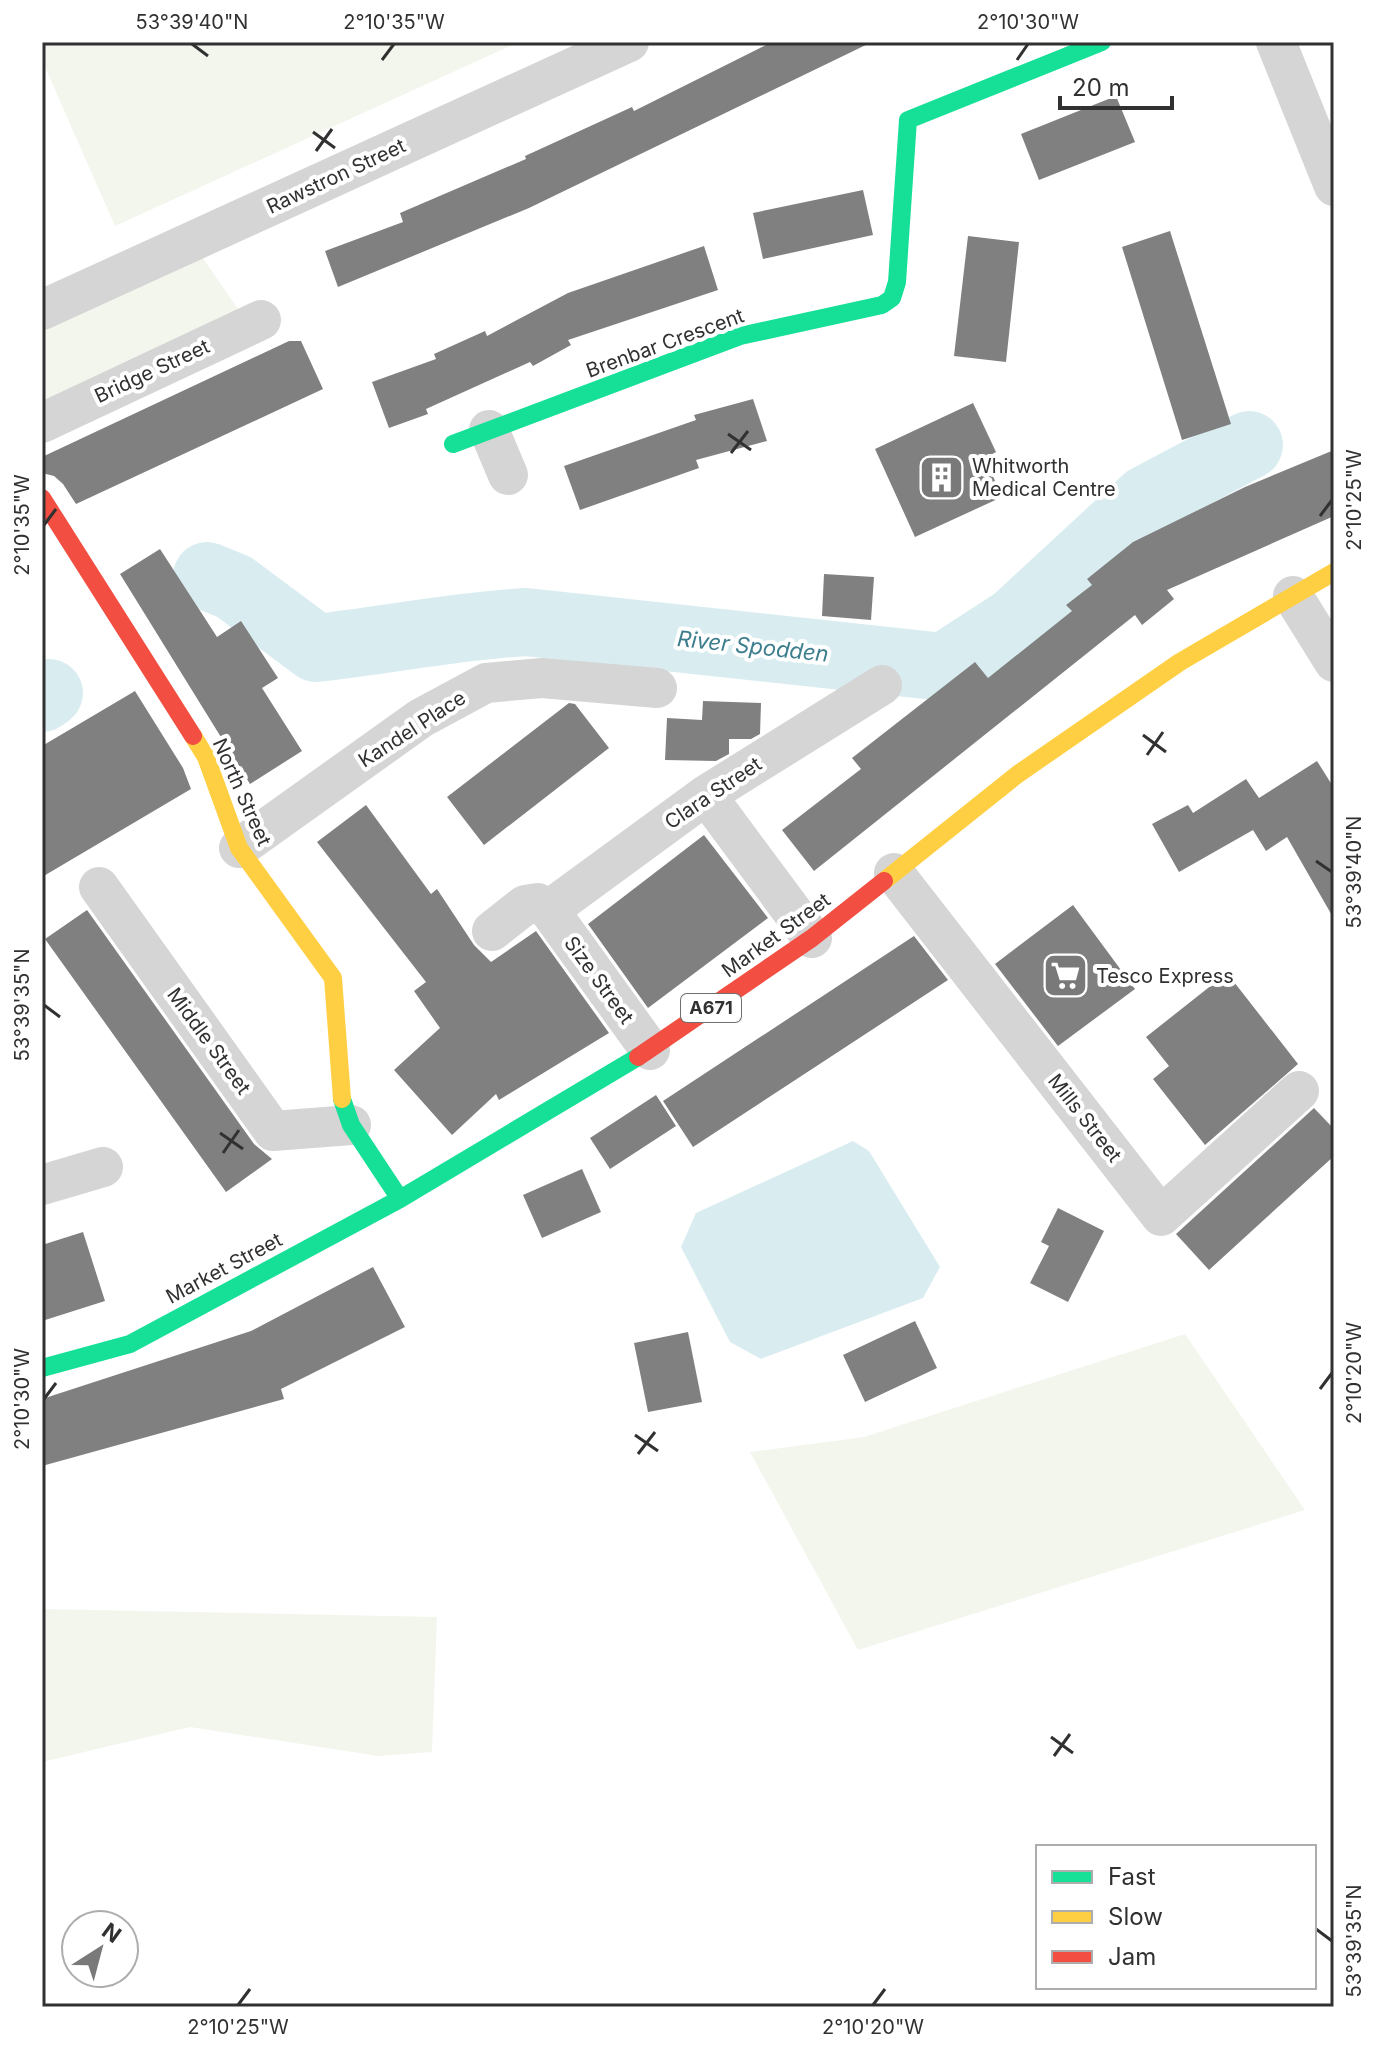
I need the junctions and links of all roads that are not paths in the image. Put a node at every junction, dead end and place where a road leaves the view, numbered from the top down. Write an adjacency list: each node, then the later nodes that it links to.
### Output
1 (629, 42): 5 (street, Rawstron Street)
2 (1102, 42): 8 (street, Brenbar Crescent)
3 (1276, 42): 4 (street)
4 (1334, 186)
5 (42, 310)
6 (261, 320): 7 (street, Bridge Street)
7 (42, 423)
8 (471, 437): 9 (street)
9 (508, 475)
10 (42, 498): 17 (street, North Street)
11 (1334, 572): 12 (street, Market Street / A671)
12 (1293, 596): 13 (street); 18 (street, Market Street / A671)
13 (1334, 662)
14 (882, 685): 16 (street, Clara Street)
15 (657, 688): 17 (street, Kandel Place)
16 (706, 795): 20 (street, Clara Street); 22 (street)
17 (239, 848): 25 (street, North Street)
18 (894, 873): 22 (street, Market Street / A671); 24 (street, Mills Street)
19 (99, 887): 25 (street, Middle Street)
20 (549, 910): 21 (street); 23 (street, Size Street)
21 (492, 931)
22 (812, 938): 23 (street, Market Street / A671)
23 (650, 1050): 28 (street, Market Street / A671)
24 (1299, 1091)
25 (351, 1125): 28 (street, North Street)
26 (103, 1167): 27 (street)
27 (42, 1185)
28 (400, 1199): 29 (street, Market Street / A671)
29 (42, 1368)

